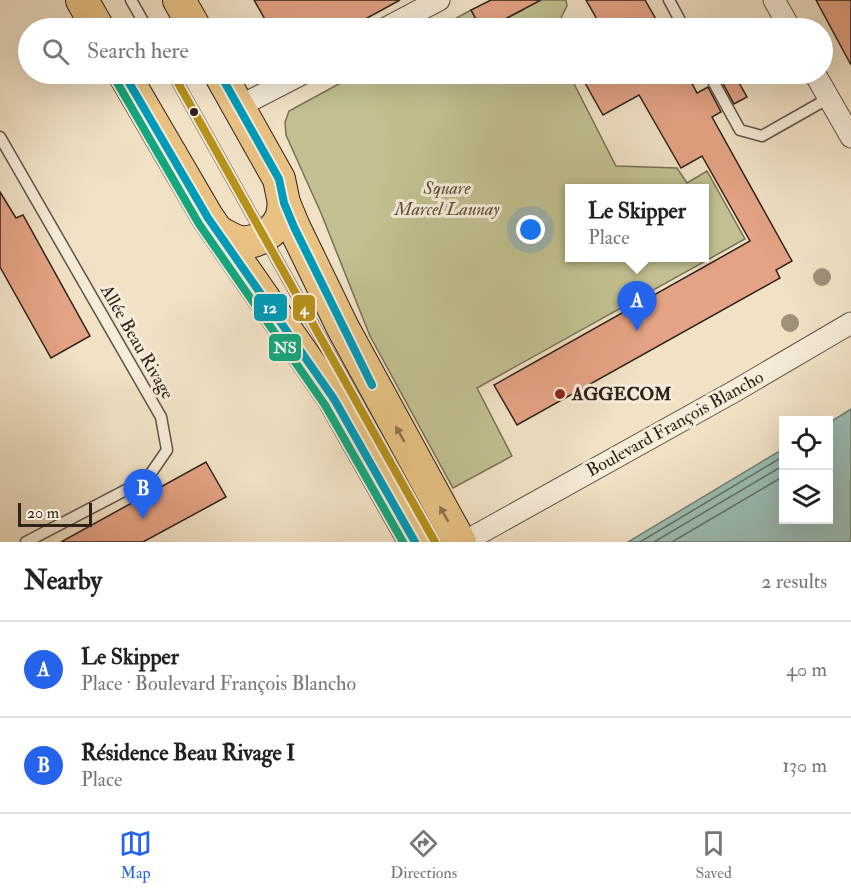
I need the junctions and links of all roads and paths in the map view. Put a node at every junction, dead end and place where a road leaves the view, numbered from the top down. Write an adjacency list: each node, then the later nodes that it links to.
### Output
1 (82, 0): 7 (main road)
2 (131, 0): 8 (lane)
3 (179, 0): 9 (main road)
4 (439, 0): 10 (street)
5 (669, 0): 11 (lane)
6 (774, 0): 12 (street)
7 (92, 18)
8 (141, 18)
9 (189, 18)
10 (405, 18)
11 (679, 18)
12 (784, 18)
13 (130, 84): 24 (main road)
14 (178, 84): 25 (lane)
15 (225, 84): 20 (main road)
16 (283, 84): 20 (street)
17 (715, 84): 19 (lane)
18 (821, 84): 19 (street)
19 (829, 98): 22 (street)
20 (238, 107): 23 (main road)
21 (0, 137): 28 (lane, Allée Beau Rivage)
22 (851, 138)
23 (284, 203): 25 (main road); 27 (main road, one-way to 23)
24 (218, 232): 25 (main road); 27 (main road)
25 (265, 236): 27 (lane)
26 (851, 323): 31 (street, Boulevard François Blancho)
27 (410, 495): 29 (main road); 30 (lane); 31 (main road, one-way to 27)
28 (26, 542)
29 (415, 542)
30 (435, 542)
31 (462, 542)

